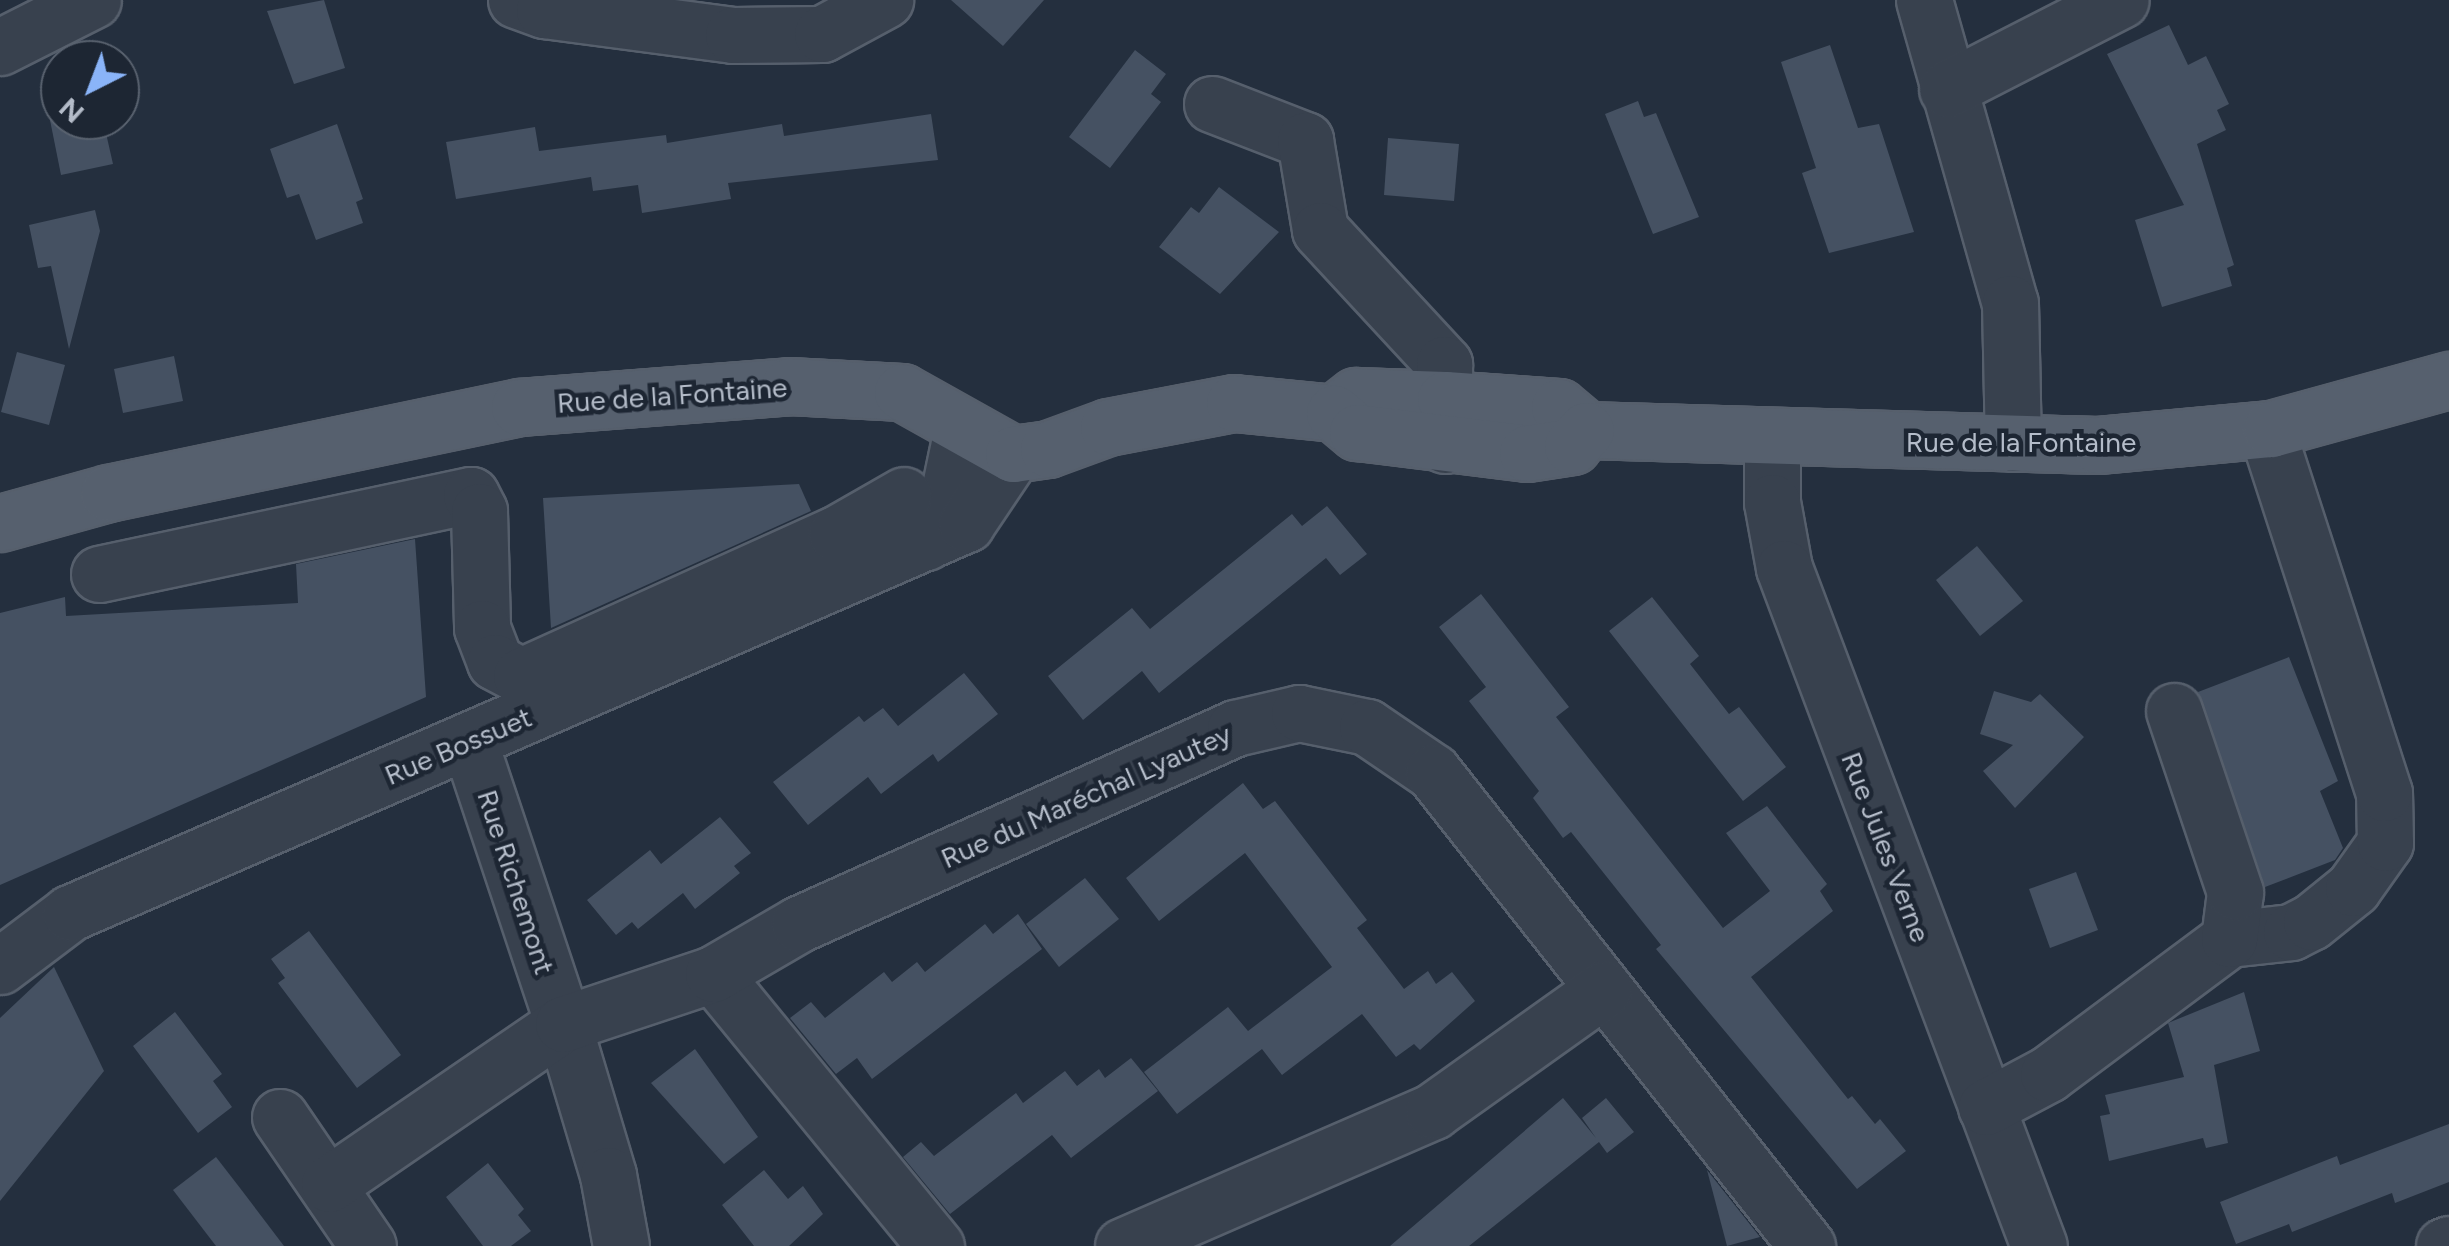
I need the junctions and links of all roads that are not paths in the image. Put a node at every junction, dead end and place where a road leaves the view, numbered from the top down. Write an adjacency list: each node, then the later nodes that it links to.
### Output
1 (93, 0): 6 (street)
2 (516, 0): 3 (street)
3 (885, 0)
4 (1924, 0): 7 (street)
5 (2121, 0): 7 (street)
6 (0, 47)
7 (1948, 89): 14 (street)
8 (1212, 104): 10 (street)
9 (2449, 380): 12 (main road, Rue de la Fontaine)
10 (1445, 422): 13 (main road, Rue de la Fontaine); 15 (main road, Rue de la Fontaine)
11 (962, 428): 15 (main road, Rue de la Fontaine); 16 (street); 17 (main road, Rue de la Fontaine)
12 (2268, 430): 14 (main road, Rue de la Fontaine); 21 (street)
13 (1772, 439): 14 (main road, Rue de la Fontaine); 26 (street, Rue Jules Verne)
14 (2013, 443)
15 (1013, 454): 16 (street, Rue Bossuet)
16 (916, 518): 18 (street); 20 (street, Rue Bossuet)
17 (0, 524)
18 (98, 574)
19 (2174, 711): 21 (street)
20 (468, 741): 22 (street, Rue Bossuet); 25 (street, Rue Richemont)
21 (2229, 939): 26 (street)
22 (0, 966)
23 (713, 974): 24 (street, Rue du Maréchal Lyautey); 25 (street, Rue du Maréchal Lyautey); 31 (street)
24 (1604, 989): 32 (street); 33 (street, Rue du Maréchal Lyautey)
25 (563, 1024): 28 (street); 30 (street, Rue Richemont)
26 (1986, 1107): 34 (street, Rue Jules Verne)
27 (280, 1117): 28 (street)
28 (330, 1184): 29 (street)
29 (368, 1246)
30 (620, 1246)
31 (936, 1246)
32 (1122, 1246)
33 (1807, 1246)
34 (2039, 1246)

